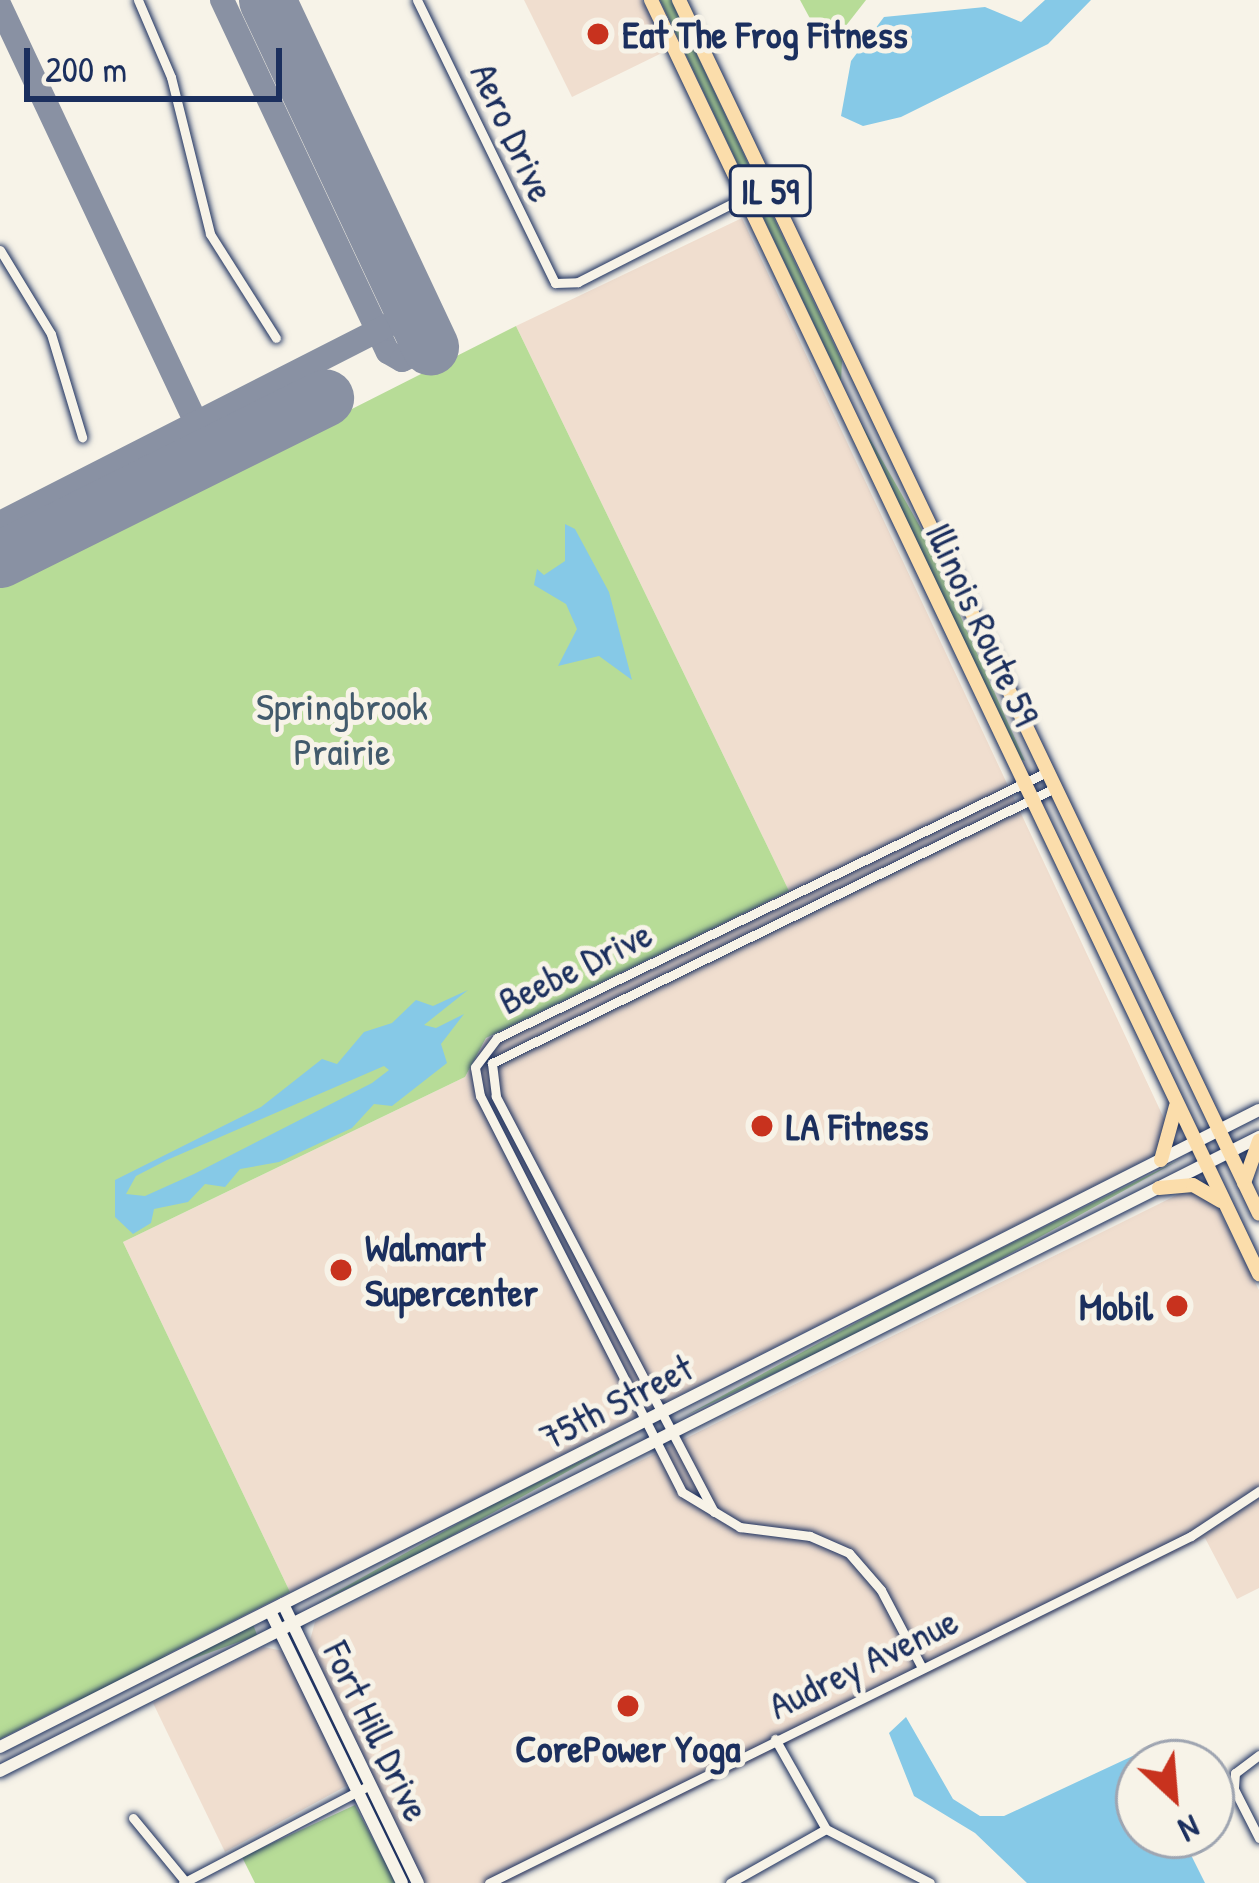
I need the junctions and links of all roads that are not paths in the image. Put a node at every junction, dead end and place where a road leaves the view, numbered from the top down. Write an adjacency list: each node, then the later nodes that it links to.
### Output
1 (138, 0): 7 (street)
2 (417, 0): 5 (street, Aero Drive)
3 (651, 0): 5 (main road, Illinois Route 59 / IL 59)
4 (680, 0): 9 (main road, Illinois Route 59 / IL 59)
5 (745, 197): 10 (main road, Illinois Route 59 / IL 59)
6 (0, 250): 8 (street)
7 (275, 338)
8 (82, 437)
9 (1046, 773): 10 (street, Beebe Drive); 11 (main road, Illinois Route 59 / IL 59)
10 (1022, 784): 12 (main road, Illinois Route 59 / IL 59); 27 (street, Beebe Drive)
11 (1053, 789): 12 (street, Beebe Drive); 15 (main road, Illinois Route 59 / IL 59)
12 (1030, 799): 13 (main road, Illinois Route 59 / IL 59); 26 (street, Beebe Drive)
13 (1176, 1101): 17 (main road, Illinois Route 59 / IL 59); 19 (main road)
14 (1259, 1110): 15 (main road, 75th Street)
15 (1219, 1131): 17 (main road, 75th Street); 18 (main road, Illinois Route 59 / IL 59)
16 (1259, 1139): 18 (main road, 75th Street); 21 (main road)
17 (1196, 1142): 19 (main road, 75th Street); 20 (main road, Illinois Route 59 / IL 59)
18 (1229, 1152): 20 (main road, 75th Street); 21 (main road, Illinois Route 59 / IL 59)
19 (1161, 1160): 26 (main road, 75th Street)
20 (1206, 1164): 22 (main road, 75th Street); 23 (main road, Illinois Route 59 / IL 59)
21 (1244, 1183): 24 (main road, Illinois Route 59 / IL 59)
22 (1159, 1188): 23 (main road); 28 (main road, 75th Street)
23 (1226, 1204): 25 (main road, Illinois Route 59 / IL 59)
24 (1259, 1214)
25 (1259, 1274)
26 (658, 1415): 27 (main road, 75th Street); 28 (street, Beebe Drive)
27 (644, 1422): 29 (street, Beebe Drive); 32 (main road, 75th Street)
28 (669, 1435): 29 (main road, 75th Street); 31 (street, Beebe Drive)
29 (654, 1443): 31 (street, Beebe Drive); 33 (main road, 75th Street)
30 (1259, 1491): 34 (street, Audrey Avenue)
31 (714, 1512): 34 (street, Beebe Drive)
32 (276, 1608): 33 (main road, Fort Hill Drive); 36 (main road, 75th Street)
33 (286, 1627): 38 (main road, 75th Street); 39 (main road, Fort Hill Drive)
34 (920, 1666): 35 (street, Audrey Avenue)
35 (775, 1739): 41 (street); 46 (street, Audrey Avenue)
36 (0, 1747)
37 (1259, 1755): 42 (street)
38 (0, 1772)
39 (364, 1788): 43 (street); 44 (main road, Fort Hill Drive); 45 (main road, Fort Hill Drive)
40 (133, 1818): 43 (street)
41 (826, 1829): 47 (street); 48 (street)
42 (1259, 1838)
43 (184, 1882)
44 (403, 1883)
45 (418, 1883)
46 (489, 1883)
47 (730, 1883)
48 (930, 1883)

